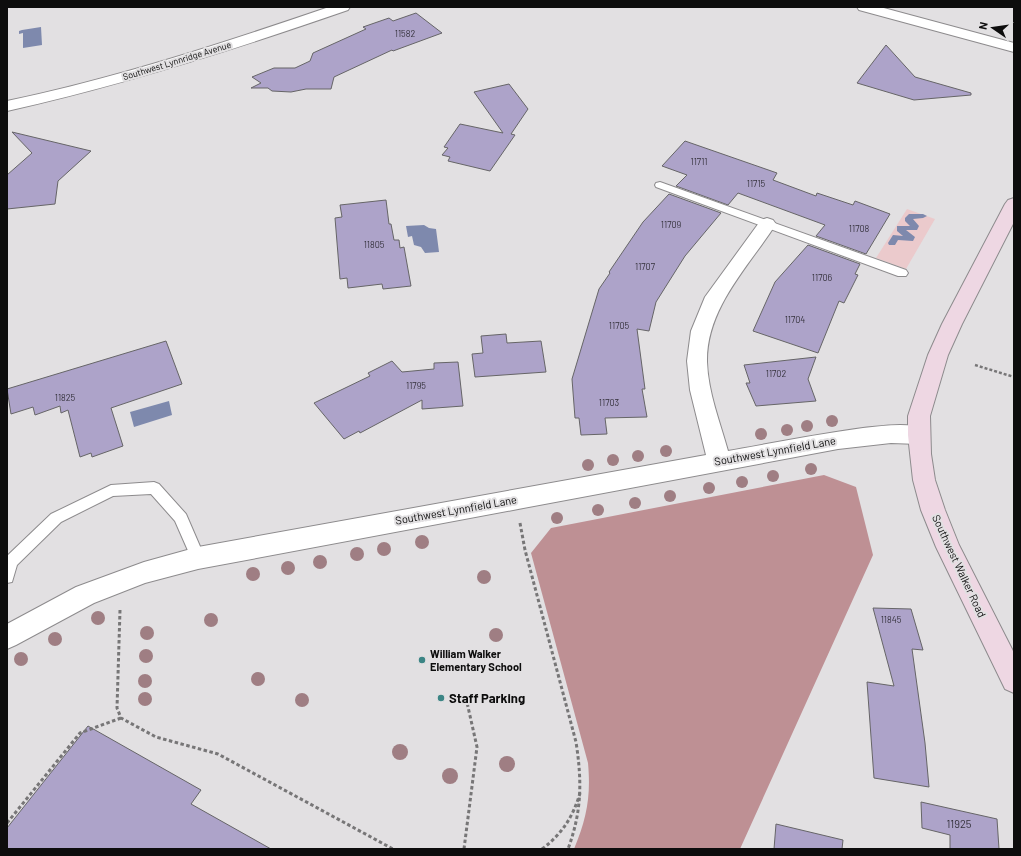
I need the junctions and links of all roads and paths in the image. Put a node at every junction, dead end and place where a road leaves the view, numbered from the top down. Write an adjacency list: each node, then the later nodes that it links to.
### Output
1 (343, 7): 4 (street, Southwest Lynnridge Avenue)
2 (864, 7): 3 (street)
3 (1014, 48)
4 (7, 106)
5 (660, 185): 7 (lane)
6 (1014, 204): 11 (main road, Southwest Walker Road)
7 (767, 224): 8 (lane); 12 (street)
8 (902, 273)
9 (975, 365): 10 (path)
10 (1014, 377)
11 (919, 435): 12 (street, Southwest Lynnfield Lane); 18 (main road, Southwest Walker Road)
12 (719, 461): 13 (street, Southwest Lynnfield Lane)
13 (515, 500): 14 (street, Southwest Lynnfield Lane); 21 (path)
14 (198, 558): 15 (lane); 16 (street, Southwest Lynnfield Lane)
15 (7, 577)
16 (120, 582): 17 (street, Southwest Lynnfield Lane); 20 (path)
17 (7, 637)
18 (1014, 680)
19 (466, 698): 24 (path)
20 (121, 718): 22 (path); 23 (path)
21 (581, 790): 25 (path); 26 (path)
22 (7, 823)
23 (393, 849)
24 (464, 849)
25 (542, 849)
26 (568, 849)

